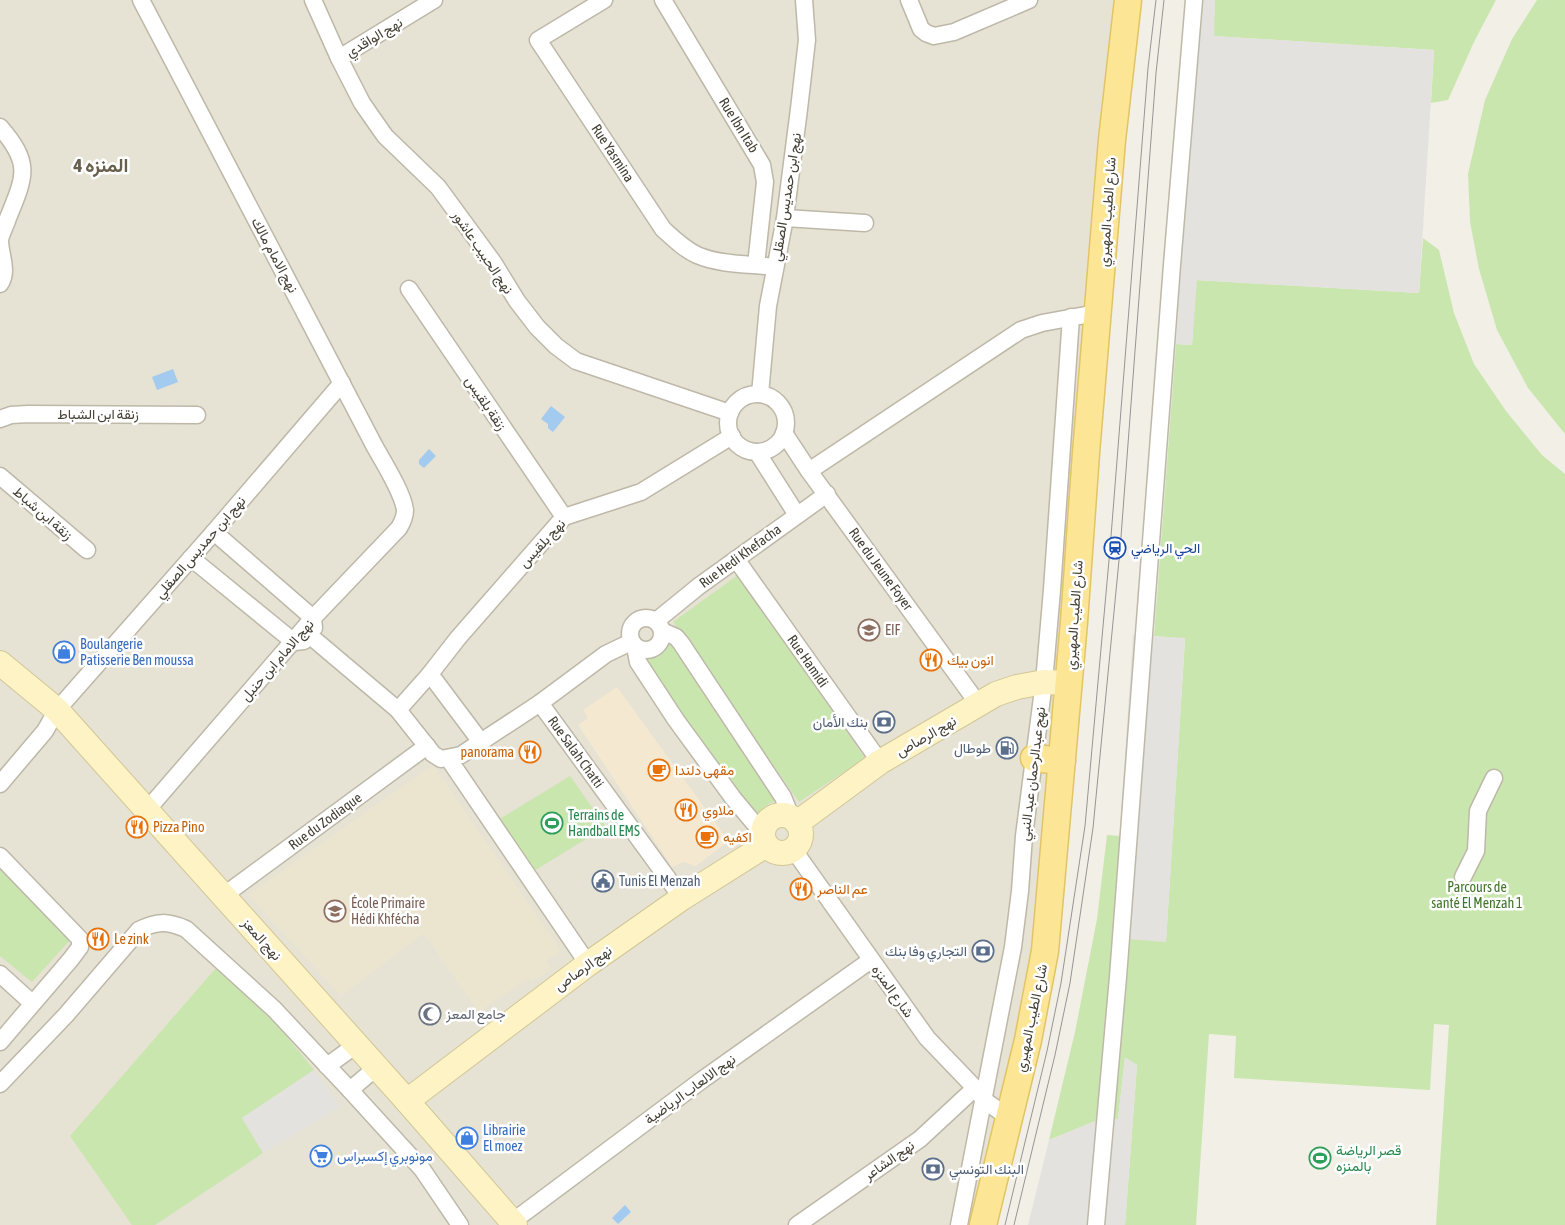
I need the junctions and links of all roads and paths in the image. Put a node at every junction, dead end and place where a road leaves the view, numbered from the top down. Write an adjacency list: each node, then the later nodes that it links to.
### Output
1 (142, 0): 22 (street, نهج الامام مالك)
2 (313, 0): 11 (street, نهج الحبيب عاشور)
3 (434, 0): 11 (street, نهج الواقدي)
4 (604, 0): 16 (street, Rue Yasmina)
5 (663, 0): 16 (street, Rue Ibn Itab)
6 (804, 0): 13 (street, نهج ابن حمديس الصقلي)
7 (909, 0): 8 (street)
8 (1028, 0)
9 (1128, 0): 20 (main road, شارع الطيب المهيري)
10 (1194, 0): 87 (street)
11 (339, 58): 24 (street, نهج الحبيب عاشور)
12 (0, 127): 15 (street)
13 (785, 218): 14 (street); 17 (street, نهج ابن حمديس الصقلي)
14 (865, 223)
15 (0, 239): 18 (street)
16 (756, 265): 17 (street, Rue Yasmina)
17 (775, 267): 23 (street, نهج ابن حمديس الصقلي)
18 (0, 284)
19 (409, 289): 35 (street, زنقة بلقيس)
20 (1099, 309): 21 (street); 48 (main road, شارع الطيب المهيري)
21 (1071, 317): 30 (street); 47 (street, نهج عبدالرحمان عبد النبي)
22 (342, 382): 33 (street, نهج الامام مالك); 36 (street, نهج ابن حمديس الصقلي)
23 (760, 394): 24 (street); 27 (street)
24 (730, 413): 28 (street)
25 (197, 415): 26 (street, زنقة ابن الشباط)
26 (0, 419)
27 (784, 433): 29 (street); 30 (street, Rue du Jeune Foyer)
28 (732, 436): 29 (street); 35 (street, نهج بلقيس)
29 (758, 452): 34 (street)
30 (809, 471): 32 (street, Rue du Jeune Foyer)
31 (0, 476): 37 (street, زنقة ابن شباط)
32 (826, 494): 34 (street, Rue Hedi Khefacha); 50 (street, Rue du Jeune Foyer)
33 (405, 511): 40 (street, نهج الامام ابن حنبل)
34 (797, 515): 39 (street, Rue Hedi Khefacha)
35 (564, 517): 46 (street, نهج بلقيس)
36 (214, 532): 38 (street, نهج ابن حمديس الصقلي); 40 (street)
37 (88, 550)
38 (191, 558): 43 (street); 51 (street, نهج ابن حمديس الصقلي)
39 (736, 559): 41 (street, Rue Hedi Khefacha); 58 (street, Rue Hamidi)
40 (313, 618): 42 (street); 43 (street, نهج الامام ابن حنبل)
41 (659, 626): 44 (street); 44 (street); 62 (street)
42 (315, 640): 43 (street); 52 (street)
43 (294, 642): 61 (street, نهج الامام ابن حنبل)
44 (633, 644): 49 (street); 63 (street)
45 (0, 663): 51 (street, نهج المعز)
46 (430, 674): 52 (street, نهج بلقيس); 53 (street)
47 (1044, 682): 48 (street, نهج الرصاص); 50 (street, نهج الرصاص); 56 (street, نهج عبدالرحمان عبد النبي)
48 (1069, 684): 57 (main road, شارع الطيب المهيري)
49 (540, 703): 53 (street); 68 (street, Rue Salah Chatti)
50 (979, 705): 58 (street, نهج الرصاص)
51 (57, 710): 60 (street, نهج ابن حمديس الصقلي); 61 (street, نهج المعز)
52 (398, 710): 54 (street)
53 (481, 742): 55 (street)
54 (426, 746): 55 (street); 67 (street, Rue du Zodiaque)
55 (448, 758): 70 (street)
56 (1034, 758): 57 (main road); 79 (street, نهج عبدالرحمان عبد النبي)
57 (1062, 761): 81 (main road, شارع الطيب المهيري)
58 (880, 762): 62 (street, نهج الرصاص)
59 (1494, 778): 66 (street)
60 (0, 784)
61 (148, 810): 67 (street, نهج المعز)
62 (794, 820): 63 (street, نهج الرصاص); 64 (street)
63 (764, 839): 64 (street); 68 (street, نهج الرصاص)
64 (794, 849): 69 (street, شارع المنزه)
65 (0, 856): 72 (street)
66 (1463, 878)
67 (223, 896): 74 (street, نهج المعز)
68 (682, 898): 70 (street, نهج الرصاص)
69 (871, 960): 79 (street, شارع المنزه); 82 (street, نهج الالعاب الرياضية)
70 (588, 964): 80 (street, نهج الرصاص)
71 (0, 974): 72 (street)
72 (32, 1003): 73 (street)
73 (0, 1042)
74 (356, 1045): 75 (street); 76 (street, نهج المعز)
75 (328, 1066): 77 (street); 78 (street)
76 (377, 1068): 78 (street); 80 (street, نهج المعز)
77 (0, 1084)
78 (350, 1090): 83 (street)
79 (980, 1094): 81 (street, شارع المنزه); 84 (street, نهج الشاعر); 85 (street, نهج عبدالرحمان عبد النبي)
80 (407, 1100): 82 (street, نهج المعز)
81 (1009, 1118): 86 (main road, شارع الطيب المهيري)
82 (514, 1224)
83 (460, 1225)
84 (797, 1225)
85 (959, 1225)
86 (983, 1225)
87 (1096, 1225)

